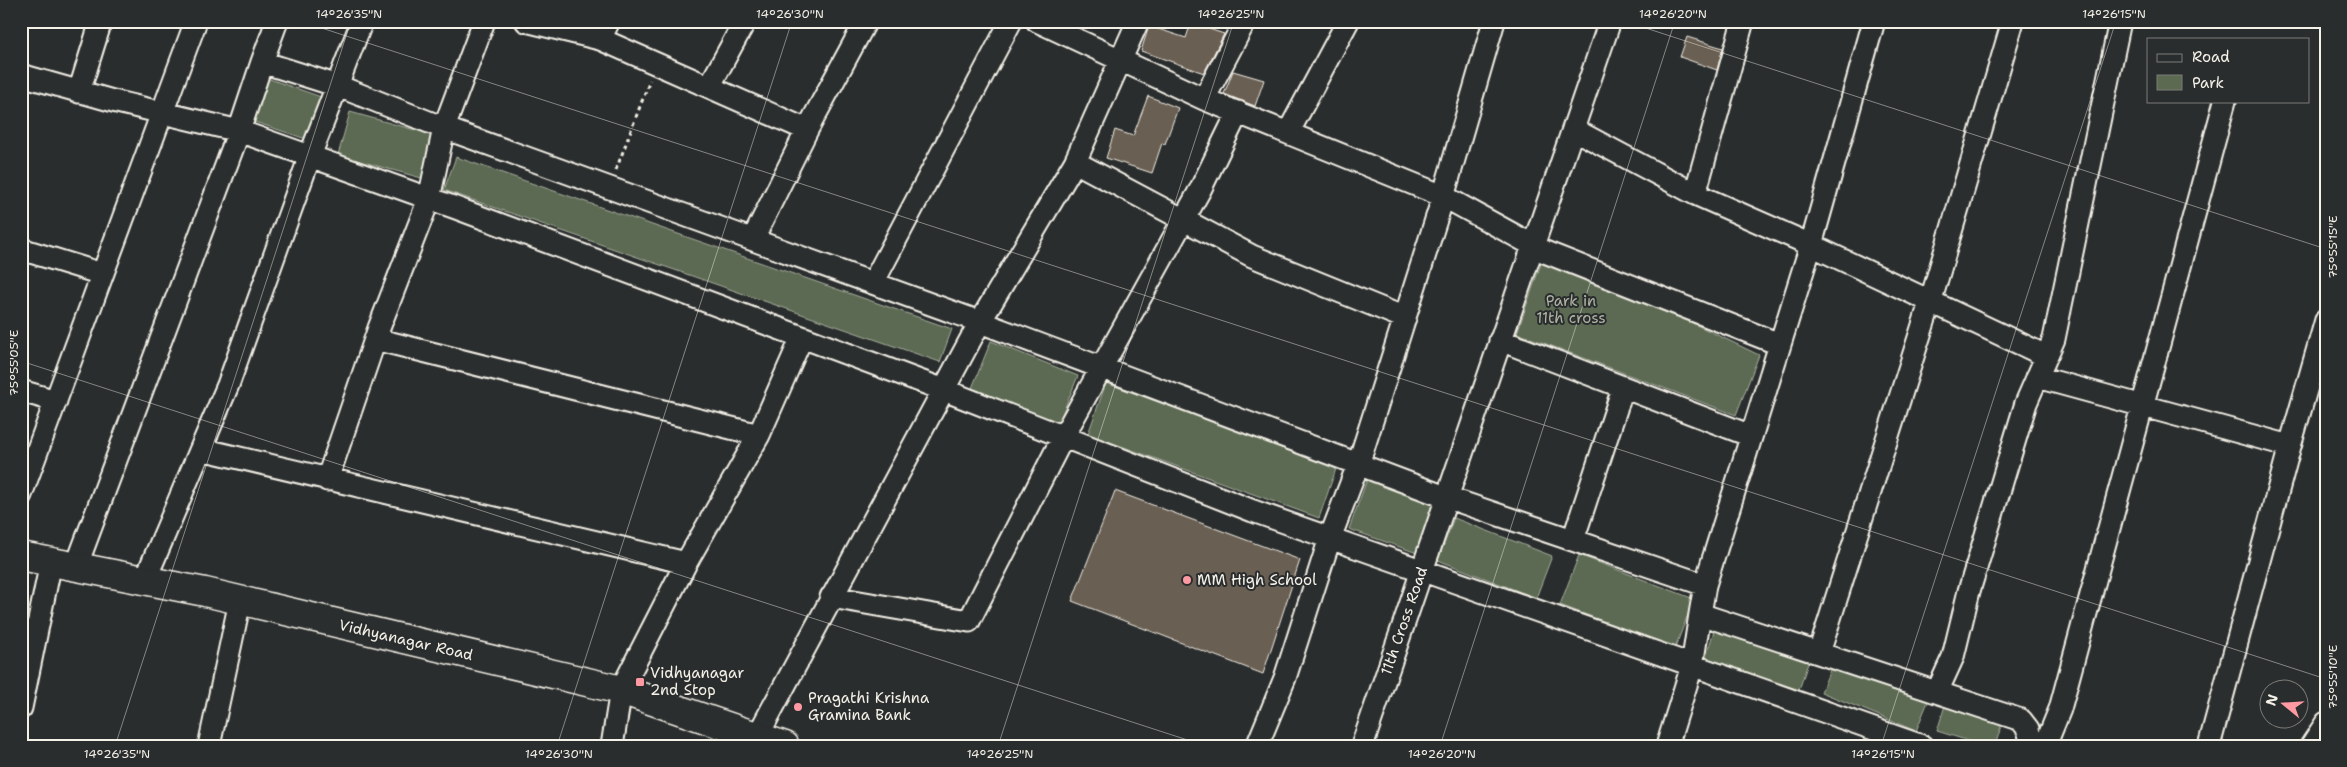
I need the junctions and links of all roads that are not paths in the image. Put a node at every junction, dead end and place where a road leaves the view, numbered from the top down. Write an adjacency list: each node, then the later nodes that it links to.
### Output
1 (101, 21): 26 (street)
2 (196, 21): 30 (street)
3 (277, 21): 22 (street)
4 (362, 21): 24 (street)
5 (484, 21): 31 (street)
6 (526, 21): 20 (street)
7 (745, 21): 25 (street)
8 (866, 21): 33 (street)
9 (1010, 21): 47 (street)
10 (1037, 21): 21 (street)
11 (1138, 21): 21 (street)
12 (1246, 21): 27 (street)
13 (1348, 21): 35 (street)
14 (1494, 21): 39 (street)
15 (1610, 21): 32 (street, 11th Cross Road)
16 (1744, 21): 38 (street)
17 (1874, 21): 44 (street)
18 (2013, 21): 48 (street)
19 (2120, 21): 56 (street)
20 (605, 30): 25 (street)
21 (1122, 60): 27 (street); 37 (street)
22 (262, 62): 24 (street); 34 (street)
23 (21, 75): 26 (street)
24 (338, 86): 31 (street); 36 (street)
25 (709, 87): 33 (street)
26 (79, 92): 30 (street)
27 (1204, 99): 29 (street)
28 (2225, 102): 63 (street)
29 (1238, 112): 35 (street); 41 (street)
30 (163, 113): 34 (street); 46 (street)
31 (444, 128): 40 (street); 42 (street)
32 (1573, 129): 38 (street); 43 (street, 11th Cross Road)
33 (807, 130): 42 (street)
34 (239, 131): 36 (street); 77 (street)
35 (1288, 133): 39 (street)
36 (310, 156): 40 (street); 68 (street)
37 (1075, 162): 41 (street); 51 (street)
38 (1695, 194): 44 (street)
39 (1443, 196): 43 (street); 49 (street)
40 (430, 198): 52 (street); 53 (street)
41 (1183, 220): 49 (street); 57 (street)
42 (753, 239): 47 (street)
43 (1533, 245): 54 (street, 11th Cross Road); 55 (street)
44 (1811, 245): 48 (street); 55 (street)
45 (21, 249): 46 (street)
46 (102, 274): 62 (street)
47 (873, 283): 51 (street)
48 (1930, 303): 56 (street); 84 (street)
49 (1405, 318): 69 (street)
50 (2326, 320): 67 (street)
51 (980, 322): 57 (street); 60 (street)
52 (802, 337): 60 (street); 64 (street)
53 (375, 340): 64 (street); 70 (street)
54 (1500, 340): 59 (street); 72 (street, 11th Cross Road)
55 (1779, 344): 65 (street)
56 (2046, 356): 58 (street)
57 (1101, 368): 66 (street); 69 (street)
58 (2037, 377): 63 (street); 87 (street)
59 (1623, 388): 65 (street); 74 (street)
60 (944, 390): 66 (street); 81 (street)
61 (21, 391): 62 (street)
62 (56, 401): 71 (street)
63 (2142, 406): 67 (street); 98 (street)
64 (760, 435): 76 (street)
65 (1751, 436): 80 (street)
66 (1063, 437): 73 (street); 81 (street)
67 (2290, 446): 99 (street)
68 (201, 449): 70 (street); 79 (street)
69 (1358, 465): 72 (street); 73 (street)
70 (327, 480): 76 (street)
71 (21, 495)
72 (1446, 496): 74 (street); 78 (street, 11th Cross Road)
73 (1330, 538): 78 (street); 93 (street)
74 (1573, 540): 80 (street)
75 (21, 556): 77 (street, Vidhyanagar Road)
76 (686, 563): 86 (street)
77 (63, 564): 79 (street, Vidhyanagar Road); 88 (street)
78 (1421, 570): 85 (street); 94 (street, 11th Cross Road)
79 (145, 580): 82 (street, Vidhyanagar Road)
80 (1704, 585): 83 (street)
81 (832, 597): 90 (street)
82 (240, 601): 86 (street, Vidhyanagar Road); 91 (street)
83 (1700, 614): 84 (street); 85 (street)
84 (1820, 653): 87 (street)
85 (1692, 666): 95 (street); 96 (street)
86 (622, 690): 90 (street, Vidhyanagar Road); 92 (street)
87 (1937, 692): 97 (street)
88 (21, 708)
89 (2326, 723): 100 (street)
90 (773, 743)
91 (209, 746)
92 (612, 746)
93 (1257, 746)
94 (1362, 746)
95 (1667, 746)
96 (1922, 746)
97 (2032, 746)
98 (2045, 746)
99 (2209, 746)
100 (2311, 746)

